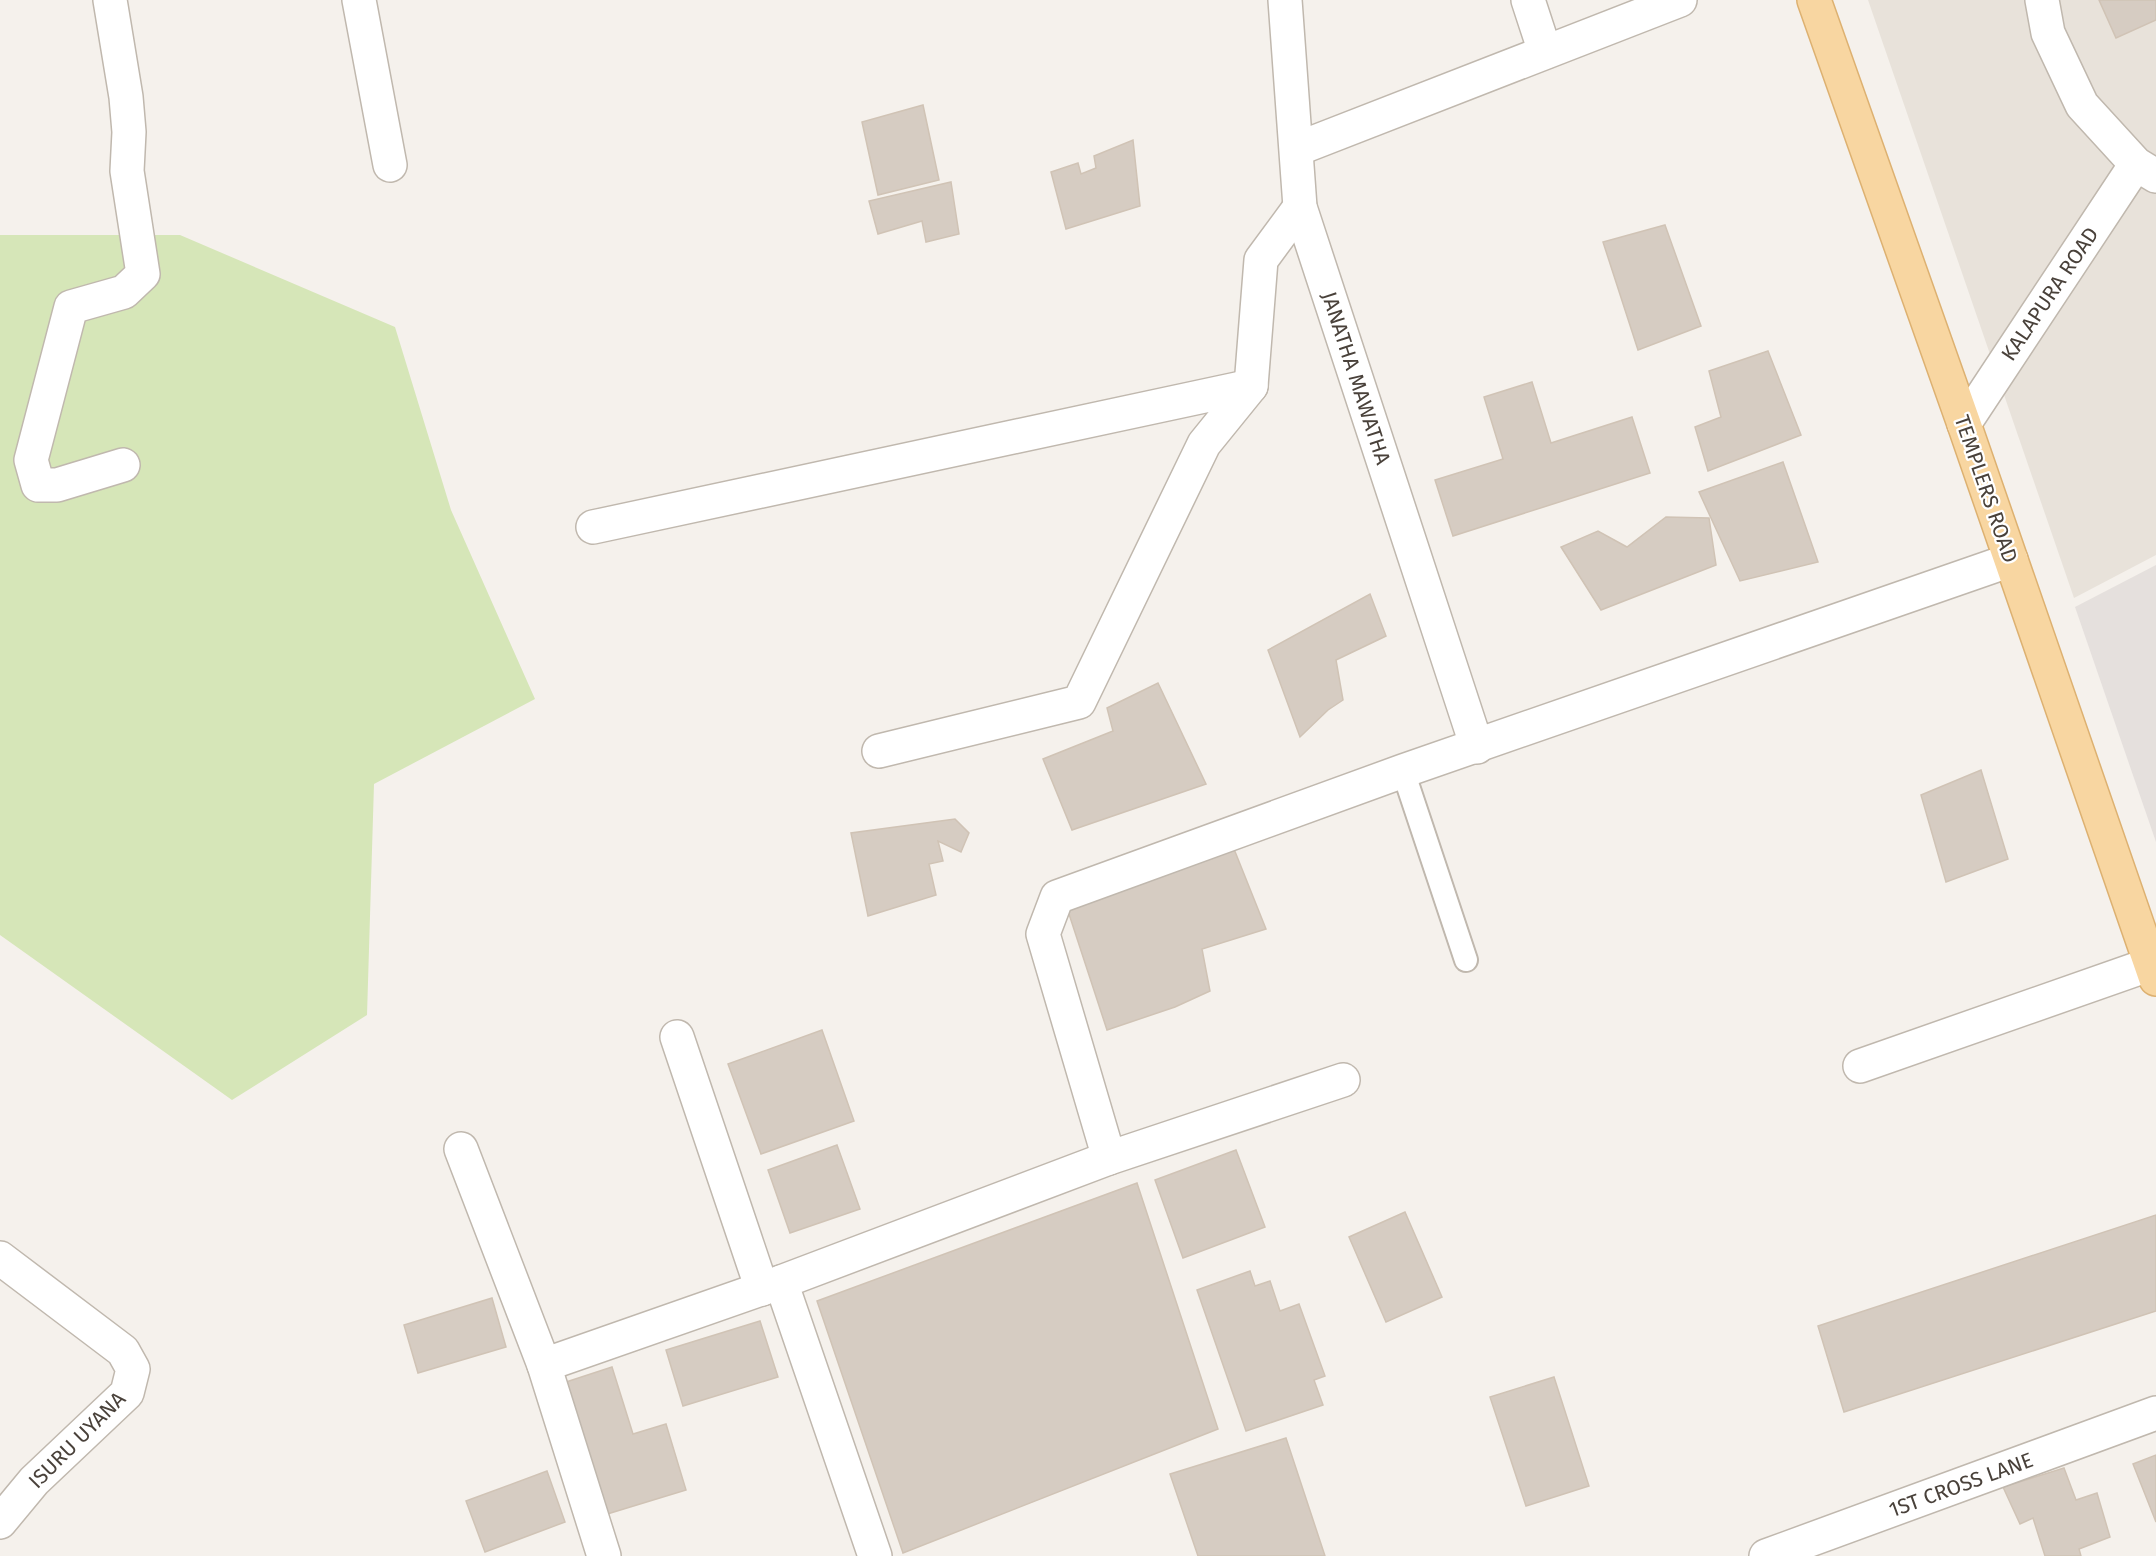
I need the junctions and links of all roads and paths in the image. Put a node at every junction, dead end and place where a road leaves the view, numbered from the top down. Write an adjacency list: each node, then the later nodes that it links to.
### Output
1 (110, 0): 15 (street)
2 (359, 0): 10 (street)
3 (1285, 0): 9 (street, JANATHA MAWATHA)
4 (1528, 0): 8 (street)
5 (1680, 0): 8 (street)
6 (1814, 0): 14 (main road, TEMPLERS ROAD)
7 (2042, 0): 11 (street, KALAPURA ROAD)
8 (1545, 52): 9 (street)
9 (1297, 149): 12 (street, JANATHA MAWATHA)
10 (390, 165)
11 (2146, 170): 14 (street, KALAPURA ROAD)
12 (1300, 207): 13 (street); 18 (street, JANATHA MAWATHA)
13 (1251, 386): 16 (street); 19 (street)
14 (1964, 424): 17 (main road, TEMPLERS ROAD)
15 (123, 465)
16 (593, 527)
17 (2011, 560): 18 (street); 22 (main road, TEMPLERS ROAD)
18 (1477, 747): 20 (street)
19 (879, 751)
20 (1403, 771): 21 (lane); 27 (street)
21 (1466, 960)
22 (2153, 972): 24 (street)
23 (677, 1036): 29 (street)
24 (1860, 1066)
25 (1343, 1080): 27 (street)
26 (461, 1149): 30 (street)
27 (1108, 1158): 29 (street)
28 (0, 1258): 32 (street, ISURU UYANA)
29 (771, 1286): 30 (street); 34 (street)
30 (544, 1365): 33 (street)
31 (2156, 1413): 35 (street, 1ST CROSS LANE)
32 (0, 1522)
33 (604, 1556)
34 (875, 1556)
35 (1766, 1556)

